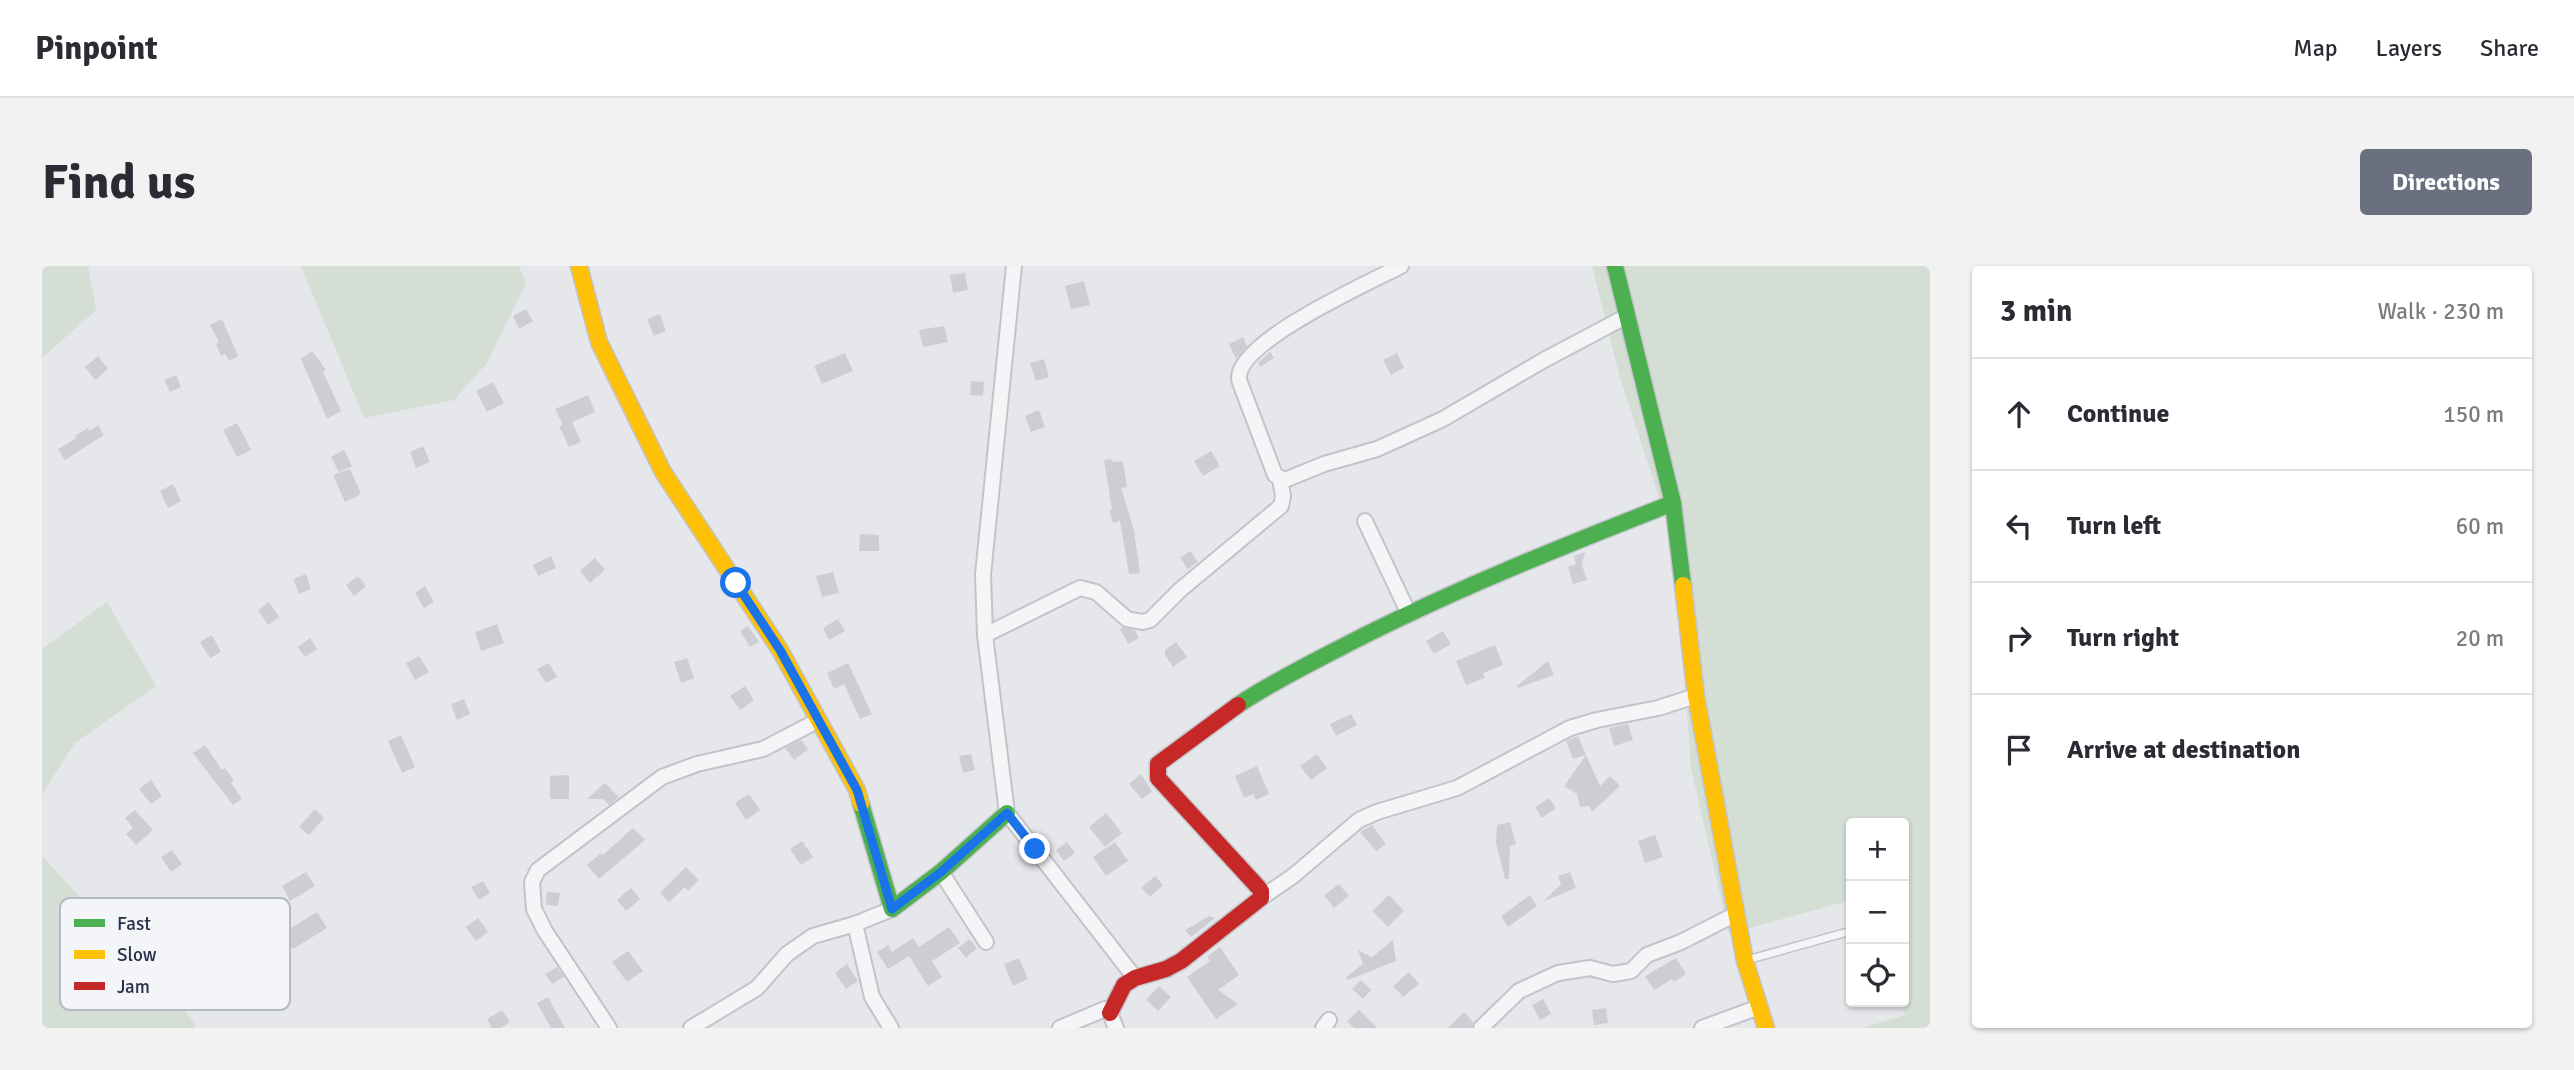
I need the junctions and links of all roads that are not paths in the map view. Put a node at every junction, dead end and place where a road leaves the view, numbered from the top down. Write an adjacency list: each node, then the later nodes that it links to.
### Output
1 (579, 266): 12 (street)
2 (1014, 266): 10 (street)
3 (1401, 266): 6 (street)
4 (1615, 266): 5 (street)
5 (1627, 316): 6 (street); 7 (street)
6 (1280, 480): 10 (street)
7 (1673, 503): 9 (street); 11 (street)
8 (1365, 521): 9 (street)
9 (1408, 612): 15 (street)
10 (985, 635): 13 (street)
11 (1696, 696): 15 (street); 17 (street)
12 (818, 720): 16 (street); 25 (street)
13 (1007, 813): 14 (street); 22 (street)
14 (941, 872): 16 (street); 20 (street)
15 (1261, 898): 22 (street)
16 (892, 909): 18 (street)
17 (1736, 914): 21 (street); 29 (street)
18 (855, 924): 26 (street); 27 (street)
19 (1846, 932): 21 (lane)
20 (986, 942)
21 (1745, 961): 23 (street)
22 (1135, 978): 24 (street)
23 (1759, 1007): 30 (street); 31 (street)
24 (1113, 1020): 28 (street)
25 (609, 1028)
26 (691, 1028)
27 (891, 1028)
28 (1060, 1028)
29 (1481, 1028)
30 (1702, 1028)
31 (1766, 1028)

